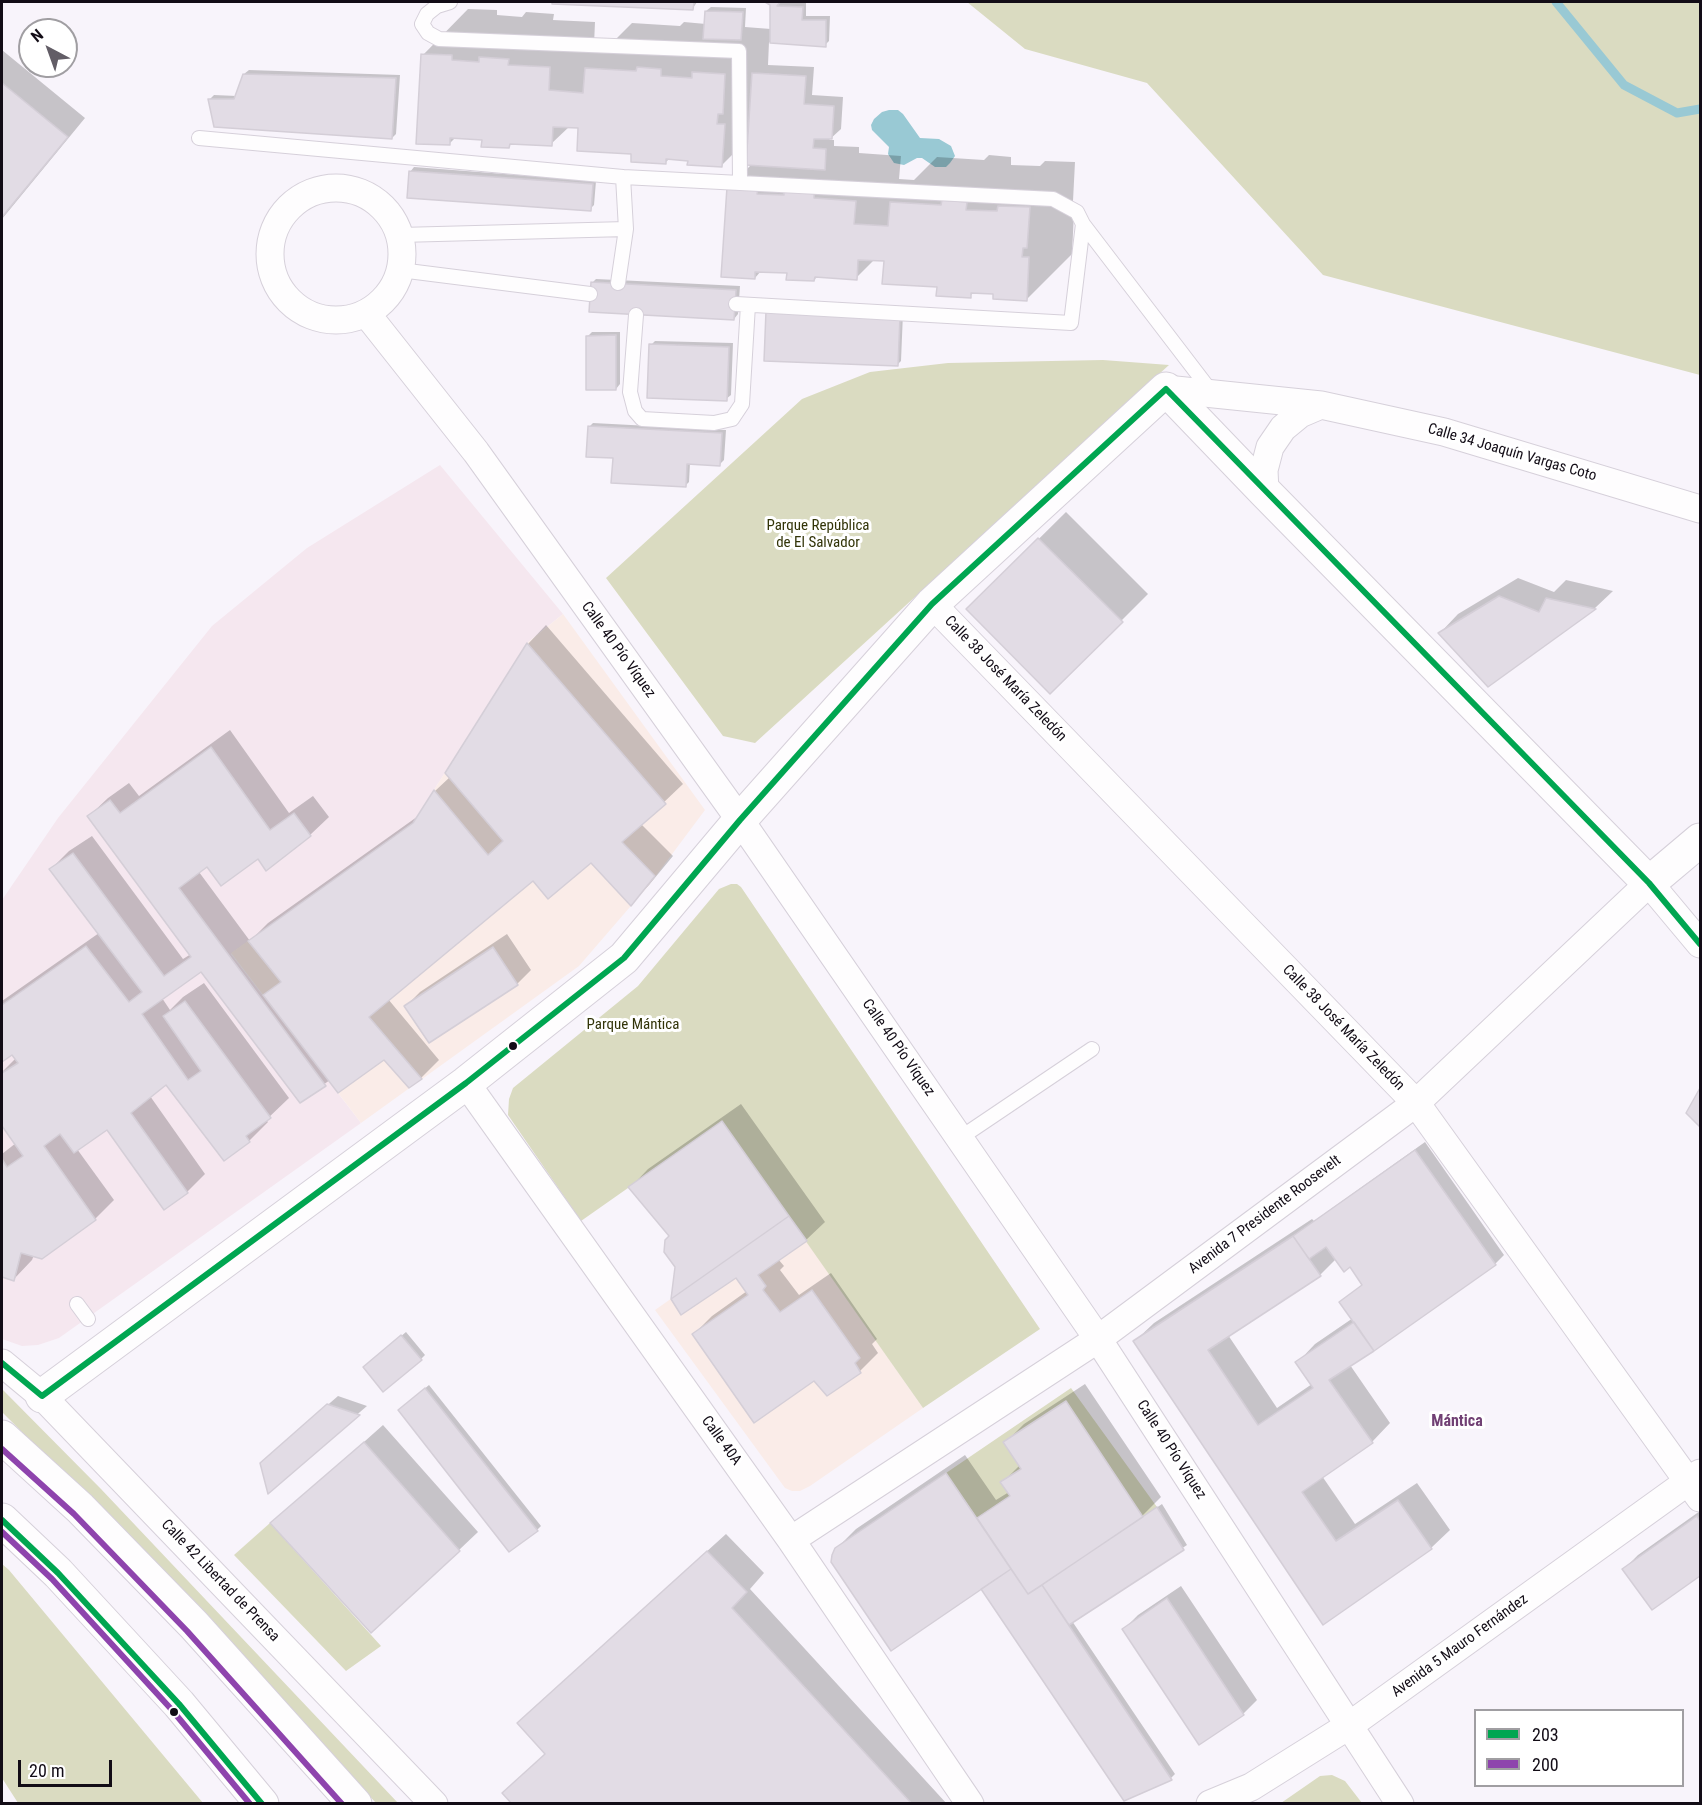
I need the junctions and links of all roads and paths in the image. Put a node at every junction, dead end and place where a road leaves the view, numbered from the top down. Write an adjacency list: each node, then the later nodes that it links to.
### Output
1 (450, 2): 4 (lane)
2 (199, 138): 3 (lane)
3 (623, 177): 4 (lane); 6 (lane)
4 (740, 183): 5 (lane)
5 (1083, 224): 12 (lane); 14 (lane)
6 (626, 229): 7 (lane); 9 (lane)
7 (400, 235): 8 (street); 11 (street)
8 (400, 270): 10 (lane); 11 (street)
9 (618, 283)
10 (590, 294)
11 (366, 313): 19 (street, Calle 40 Pío Víquez)
12 (636, 315)
13 (1166, 389): 14 (street, Calle 34 Joaquín Vargas Coto); 16 (main road); 18 (main road)
14 (1214, 394): 15 (street, Calle 34 Joaquín Vargas Coto)
15 (1321, 405): 16 (street); 17 (street, Calle 34 Joaquín Vargas Coto)
16 (1265, 492): 21 (main road)
17 (1701, 509)
18 (932, 604): 19 (main road); 25 (street, Calle 38 José María Zeledón)
19 (741, 820): 24 (main road); 26 (street, Calle 40 Pío Víquez)
20 (1701, 840): 21 (main road, Avenida 7 Presidente Roosevelt)
21 (1649, 883): 22 (street); 25 (street, Avenida 7 Presidente Roosevelt)
22 (1701, 944)
23 (1092, 1049): 26 (lane)
24 (466, 1083): 31 (main road); 35 (street, Calle 40A)
25 (1416, 1103): 29 (street, Avenida 7 Presidente Roosevelt); 33 (street, Calle 38 José María Zeledón)
26 (960, 1138): 29 (street, Calle 40 Pío Víquez)
27 (77, 1304): 28 (lane)
28 (88, 1319)
29 (1098, 1339): 35 (street, Avenida 7 Presidente Roosevelt); 36 (street, Calle 40 Pío Víquez)
30 (2, 1363): 31 (street, Calle 42 Libertad de Prensa)
31 (42, 1396): 39 (street, Calle 42 Libertad de Prensa)
32 (2, 1437): 38 (main road)
33 (1697, 1484): 36 (street, Avenida 5 Mauro Fernández)
34 (2, 1520): 37 (main road)
35 (791, 1540): 40 (street, Calle 40A)
36 (1350, 1725): 41 (street, Avenida 5 Mauro Fernández); 42 (street, Calle 40 Pío Víquez)
37 (262, 1803)
38 (355, 1803)
39 (434, 1803)
40 (970, 1803)
41 (1210, 1803)
42 (1400, 1803)

